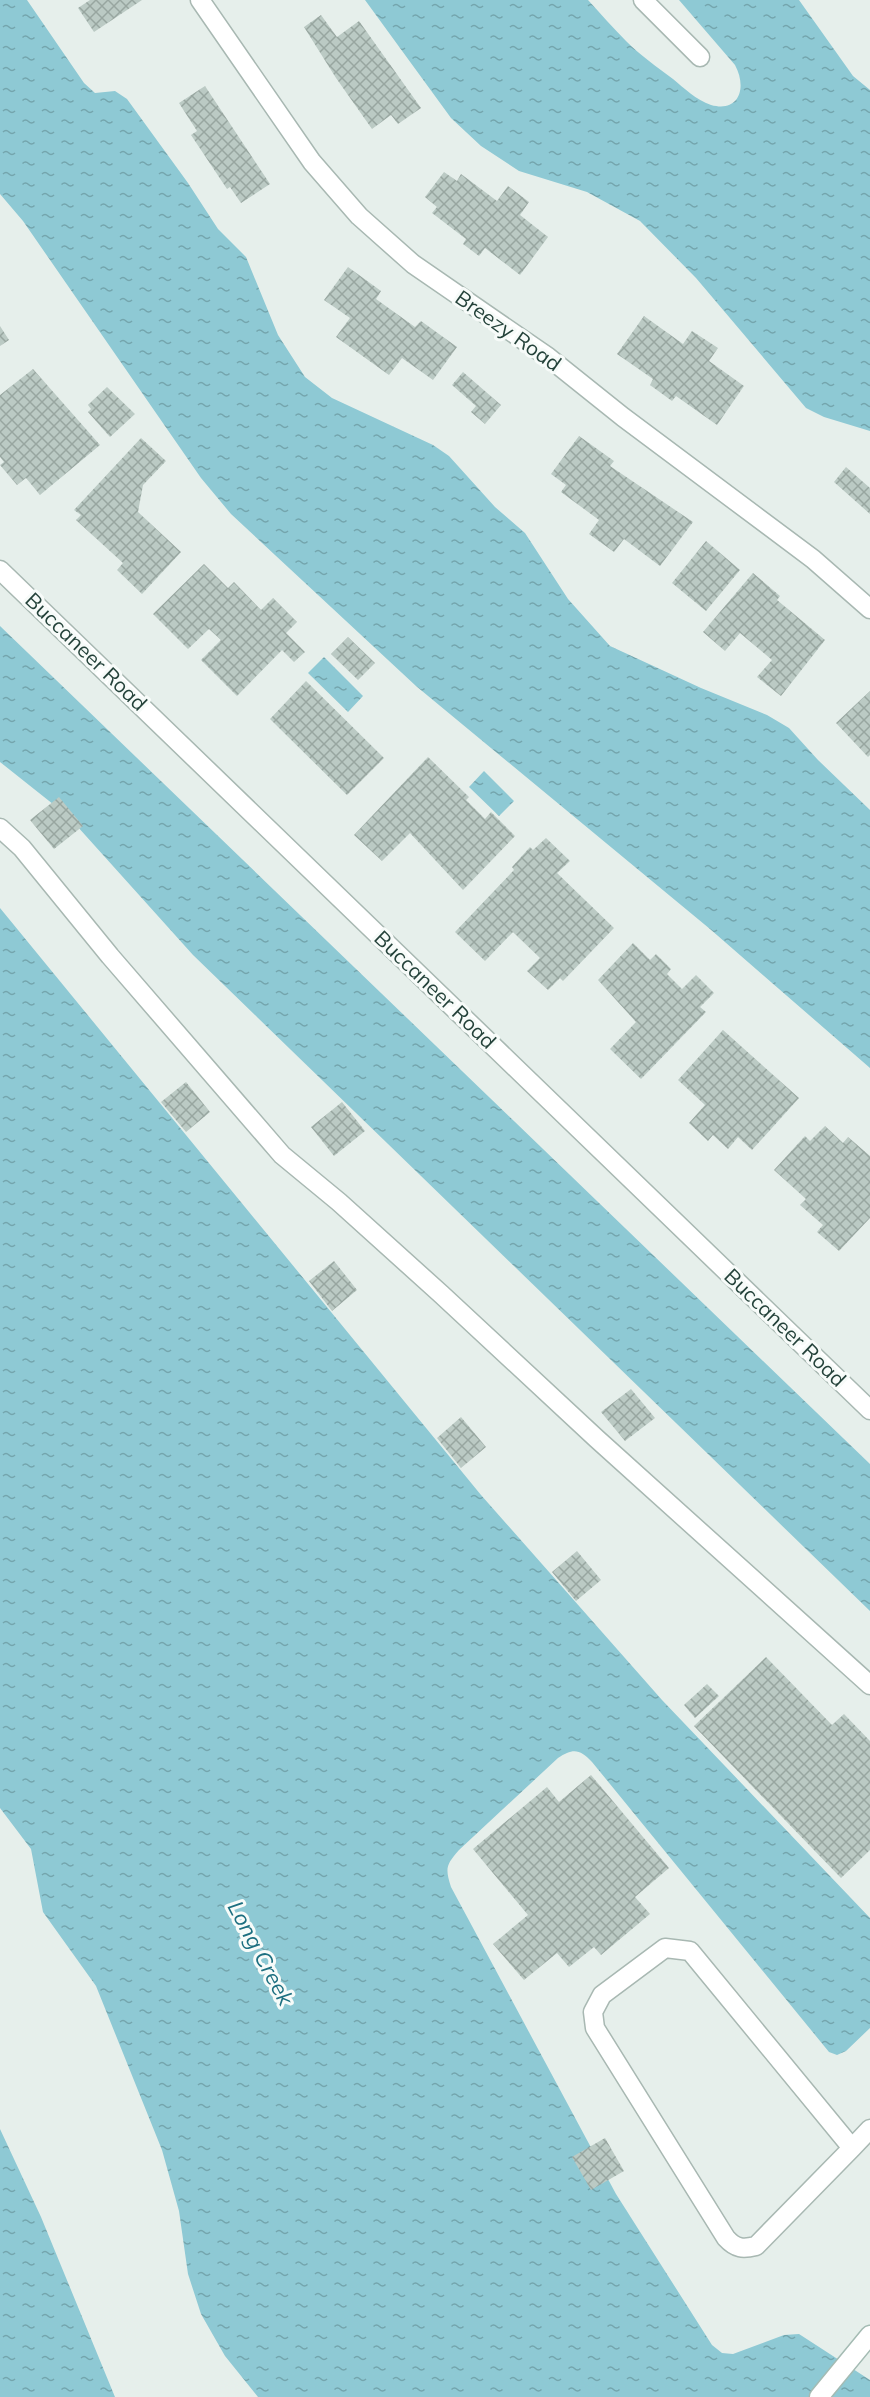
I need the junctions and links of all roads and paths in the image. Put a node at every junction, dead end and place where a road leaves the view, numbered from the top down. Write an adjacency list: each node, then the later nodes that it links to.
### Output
1 (200, 0): 5 (street, Breezy Road)
2 (643, 0): 3 (street)
3 (700, 57)
4 (0, 570): 7 (street, Buccaneer Road)
5 (870, 609)
6 (0, 828): 8 (street)
7 (870, 1410)
8 (870, 1685)
9 (870, 2129): 10 (street)
10 (852, 2148): 10 (street)
11 (870, 2334): 12 (street)
12 (819, 2397)

